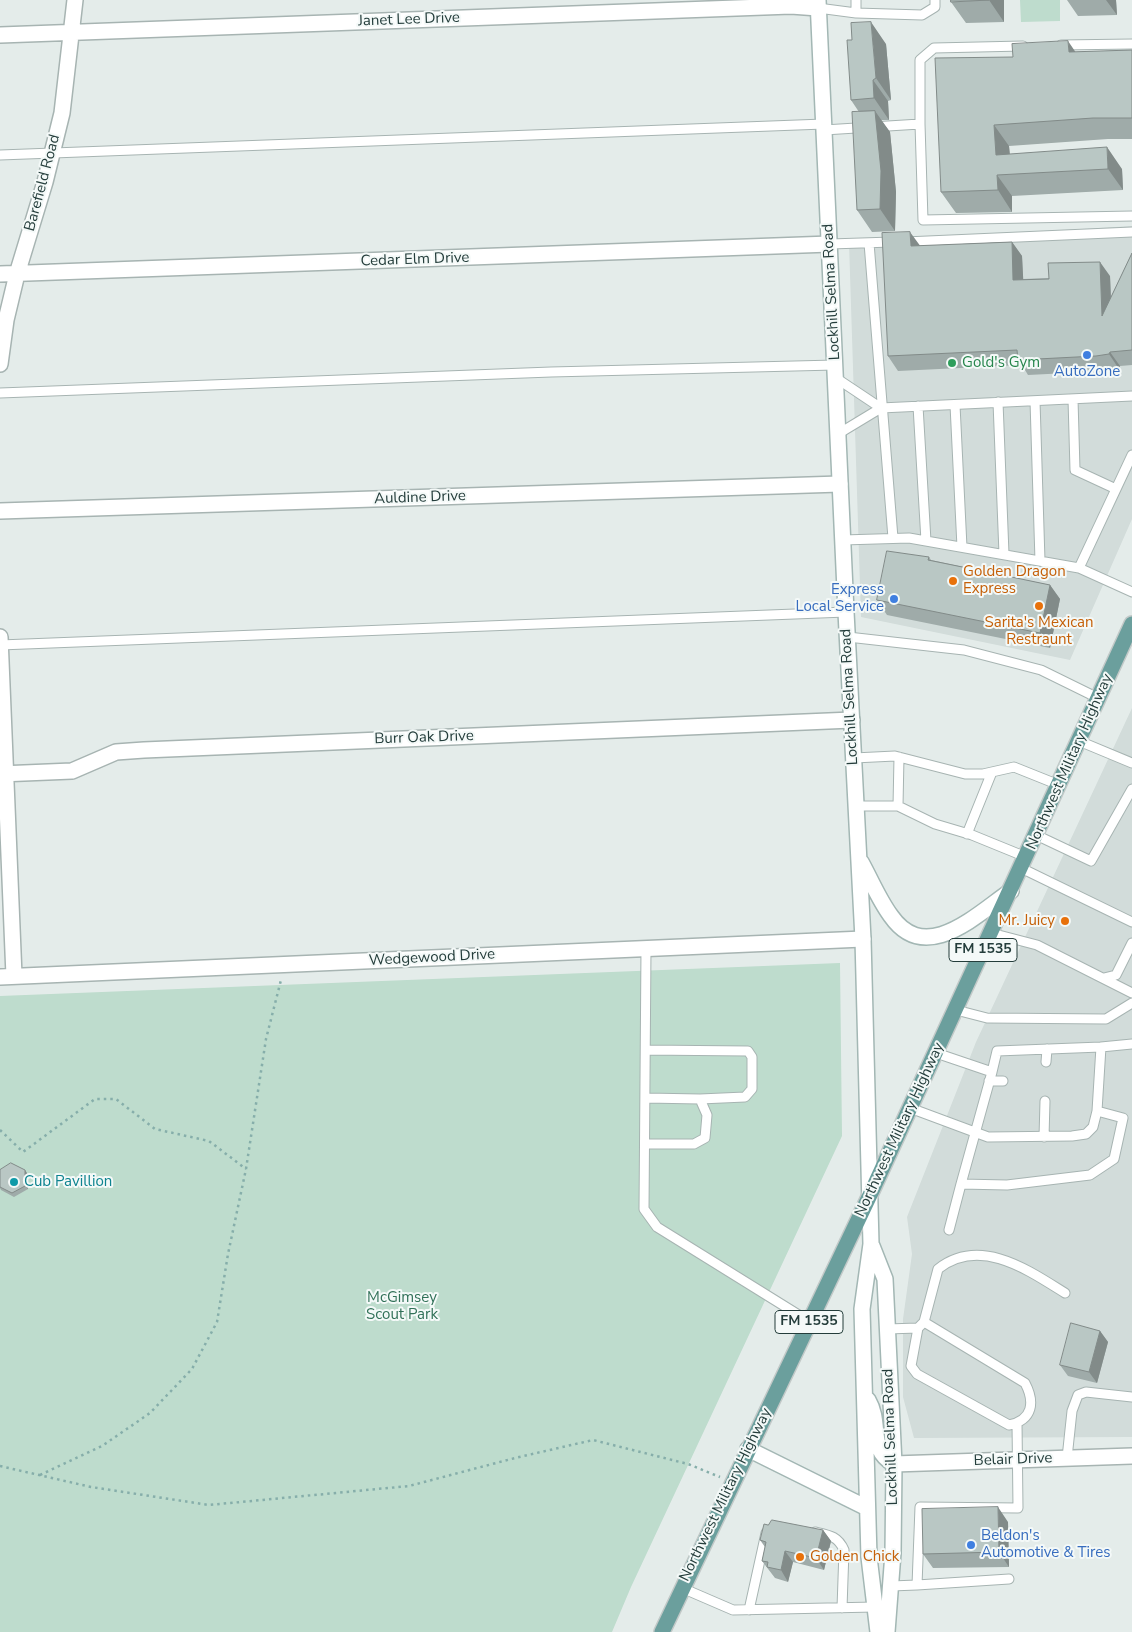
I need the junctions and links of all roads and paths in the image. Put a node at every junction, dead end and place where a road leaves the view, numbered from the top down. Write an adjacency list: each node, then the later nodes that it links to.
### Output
1 (74, 0): 6 (street, Barefield Road)
2 (856, 0): 5 (lane)
3 (934, 0): 5 (lane)
4 (818, 4): 5 (lane); 6 (street, Janet Lee Drive); 12 (street, Lockhill Selma Road)
5 (856, 13)
6 (72, 33): 7 (street, Janet Lee Drive); 13 (street, Barefield Road)
7 (0, 35)
8 (1132, 44): 10 (lane)
9 (1033, 46): 11 (lane)
10 (1053, 46)
11 (920, 124): 12 (lane); 15 (lane)
12 (824, 127): 13 (lane); 18 (street, Lockhill Selma Road)
13 (52, 153): 14 (lane); 20 (street, Barefield Road)
14 (0, 155)
15 (1132, 216)
16 (1132, 232): 17 (lane)
17 (869, 243): 18 (lane); 30 (lane)
18 (830, 244): 20 (street, Cedar Elm Drive); 22 (street, Lockhill Selma Road)
19 (0, 274): 20 (street, Cedar Elm Drive)
20 (17, 274): 21 (street, Barefield Road)
21 (0, 364)
22 (836, 371): 23 (lane); 30 (lane); 31 (street, Lockhill Selma Road)
23 (0, 393)
24 (1132, 396): 25 (lane)
25 (1073, 399): 26 (lane); 34 (lane)
26 (1035, 401): 27 (lane); 41 (lane)
27 (998, 402): 28 (lane); 40 (lane)
28 (955, 405): 29 (lane); 39 (lane)
29 (918, 406): 30 (lane); 38 (lane)
30 (881, 408): 31 (lane); 36 (lane)
31 (838, 434): 33 (street, Lockhill Selma Road)
32 (1132, 455): 34 (lane)
33 (840, 484): 35 (street, Auldine Drive); 37 (street, Lockhill Selma Road)
34 (1116, 489): 42 (lane)
35 (0, 511)
36 (893, 538): 37 (lane); 38 (lane)
37 (843, 540): 44 (street, Lockhill Selma Road)
38 (926, 541): 39 (lane)
39 (962, 547): 40 (lane)
40 (1004, 554): 41 (lane)
41 (1040, 561): 42 (lane)
42 (1079, 568): 43 (lane)
43 (1132, 592)
44 (846, 612): 47 (street, Lockhill Selma Road); 48 (lane)
45 (1132, 624): 49 (main road, Northwest Military Highway / FM 1535)
46 (0, 637): 48 (street)
47 (848, 637): 49 (lane); 50 (street, Lockhill Selma Road)
48 (0, 645): 56 (street)
49 (1098, 698): 51 (main road, Northwest Military Highway / FM 1535)
50 (852, 720): 53 (street, Lockhill Selma Road); 56 (street, Burr Oak Drive)
51 (1079, 741): 54 (lane); 57 (main road, Northwest Military Highway / FM 1535)
52 (899, 757): 53 (lane); 55 (lane); 60 (lane)
53 (854, 758): 59 (street, Lockhill Selma Road)
54 (1131, 759)
55 (992, 772): 57 (lane); 61 (lane)
56 (3, 774): 72 (street)
57 (1059, 785): 62 (main road, Northwest Military Highway / FM 1535)
58 (1132, 789): 62 (lane)
59 (856, 806): 60 (lane); 63 (street, Lockhill Selma Road)
60 (898, 806): 61 (lane)
61 (967, 834): 64 (lane)
62 (1036, 835): 64 (main road, Northwest Military Highway / FM 1535)
63 (858, 857): 65 (street); 68 (street, Lockhill Selma Road)
64 (1024, 863): 65 (main road, Northwest Military Highway / FM 1535); 66 (lane)
65 (1011, 890): 67 (main road, Northwest Military Highway / FM 1535)
66 (1132, 922)
67 (991, 933): 73 (lane); 76 (main road, Northwest Military Highway / FM 1535)
68 (863, 939): 70 (street, Wedgewood Drive); 96 (street, Lockhill Selma Road)
69 (1132, 943): 73 (lane)
70 (646, 949): 71 (street, Wedgewood Drive); 80 (lane)
71 (285, 964): 72 (street, Wedgewood Drive); 94 (path)
72 (7, 977)
73 (1104, 978): 74 (lane)
74 (1132, 993)
75 (1132, 1003): 76 (lane)
76 (956, 1010): 81 (main road, Northwest Military Highway / FM 1535)
77 (1132, 1044): 78 (lane)
78 (1101, 1047): 79 (lane); 89 (lane)
79 (1047, 1049): 82 (lane); 83 (lane)
80 (646, 1050): 85 (lane); 86 (lane)
81 (936, 1053): 83 (lane); 88 (main road, Northwest Military Highway / FM 1535)
82 (1046, 1062)
83 (991, 1077): 84 (lane); 91 (lane)
84 (1003, 1081)
85 (646, 1098): 86 (lane); 93 (lane)
86 (700, 1099): 93 (lane)
87 (1045, 1101): 92 (lane)
88 (910, 1108): 91 (lane); 96 (main road, Northwest Military Highway / FM 1535)
89 (1097, 1111): 92 (lane); 95 (lane)
90 (0, 1130): 94 (path)
91 (975, 1133): 92 (lane); 95 (lane)
92 (1044, 1137)
93 (645, 1144): 100 (lane)
94 (246, 1169): 112 (path)
95 (961, 1184): 97 (lane)
96 (870, 1195): 98 (street, Lockhill Selma Road); 100 (main road, Northwest Military Highway / FM 1535)
97 (949, 1230)
98 (871, 1244): 102 (street, Lockhill Selma Road); 103 (street, Lockhill Selma Road)
99 (1065, 1293): 101 (lane)
100 (810, 1322): 106 (main road, Northwest Military Highway / FM 1535)
101 (921, 1325): 102 (lane); 105 (lane); 105 (lane)
102 (887, 1329): 110 (street, Lockhill Selma Road)
103 (864, 1392): 110 (street); 114 (street, Lockhill Selma Road)
104 (1132, 1397): 108 (lane)
105 (1017, 1423): 109 (lane)
106 (748, 1449): 113 (main road, Northwest Military Highway); 114 (street)
107 (1132, 1456): 108 (street, Belair Drive)
108 (1067, 1458): 109 (street, Belair Drive)
109 (1019, 1459): 110 (street, Belair Drive); 118 (lane)
110 (894, 1464): 119 (street, Lockhill Selma Road)
111 (0, 1466): 112 (path)
112 (40, 1475): 113 (path)
113 (730, 1487): 120 (main road, Northwest Military Highway)
114 (867, 1508): 121 (street, Lockhill Selma Road)
115 (774, 1527): 123 (lane)
116 (806, 1530): 122 (lane)
117 (1010, 1579): 118 (lane)
118 (917, 1585): 119 (lane)
119 (890, 1586): 126 (street, Lockhill Selma Road)
120 (682, 1588): 123 (lane); 124 (main road, Northwest Military Highway)
121 (875, 1607): 122 (lane); 125 (street, Lockhill Selma Road)
122 (842, 1608): 123 (lane)
123 (749, 1610)
124 (662, 1632)
125 (878, 1632)
126 (887, 1632)

